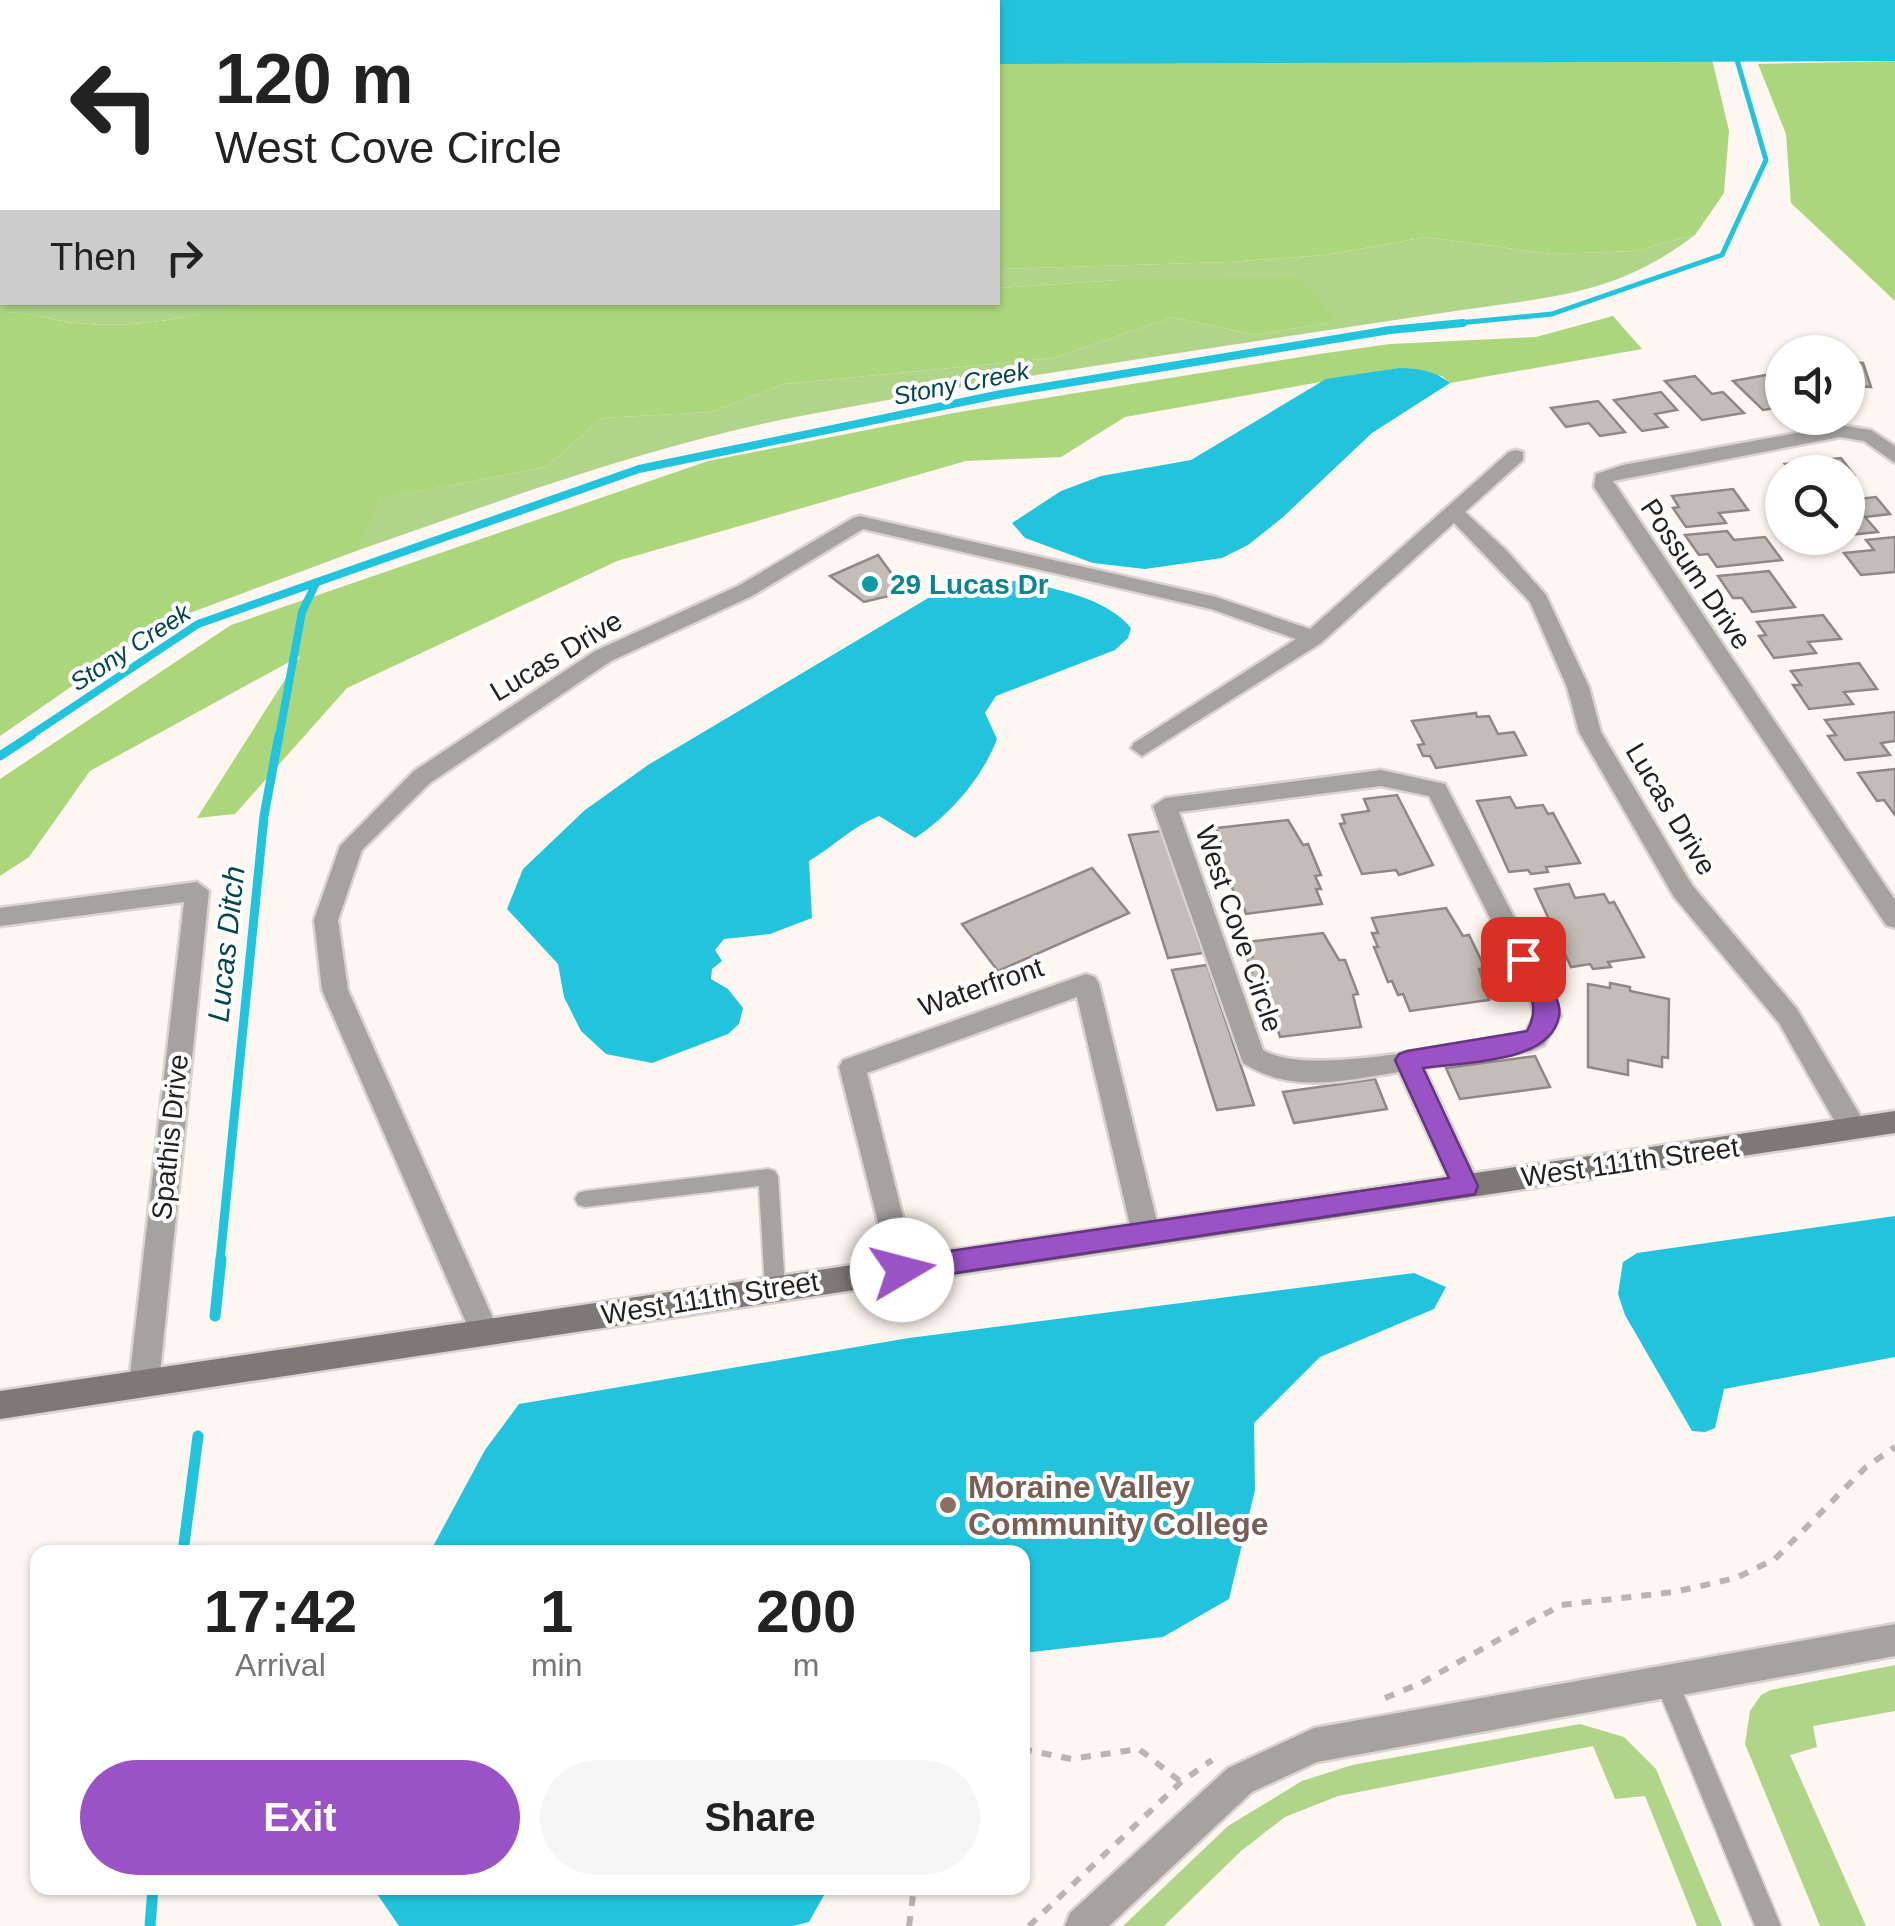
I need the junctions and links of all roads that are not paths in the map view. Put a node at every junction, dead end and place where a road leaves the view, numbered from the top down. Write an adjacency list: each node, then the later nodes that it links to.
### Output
1 (1516, 456): 3 (street)
2 (1895, 457): 7 (street, Possum Drive)
3 (1456, 514): 4 (street); 10 (street, Lucas Drive)
4 (1313, 638): 5 (street); 16 (street, Lucas Drive)
5 (1142, 748)
6 (0, 917): 17 (street, Spathis Drive)
7 (1895, 918)
8 (1407, 1060): 8 (street, West Cove Circle); 11 (street)
9 (1895, 1122): 10 (main road, West 111th Street)
10 (1853, 1128): 11 (main road, West 111th Street)
11 (1466, 1186): 13 (main road, West 111th Street)
12 (585, 1199): 15 (lane)
13 (1146, 1234): 14 (main road, West 111th Street); 14 (street, Waterfront)
14 (902, 1270): 15 (main road, West 111th Street)
15 (774, 1289): 16 (main road, West 111th Street)
16 (484, 1332): 17 (main road, West 111th Street)
17 (144, 1383): 18 (main road, West 111th Street)
18 (0, 1405)
19 (1895, 1640): 20 (street)
20 (1667, 1682): 21 (street); 22 (lane)
21 (1083, 1926)
22 (1768, 1926)

